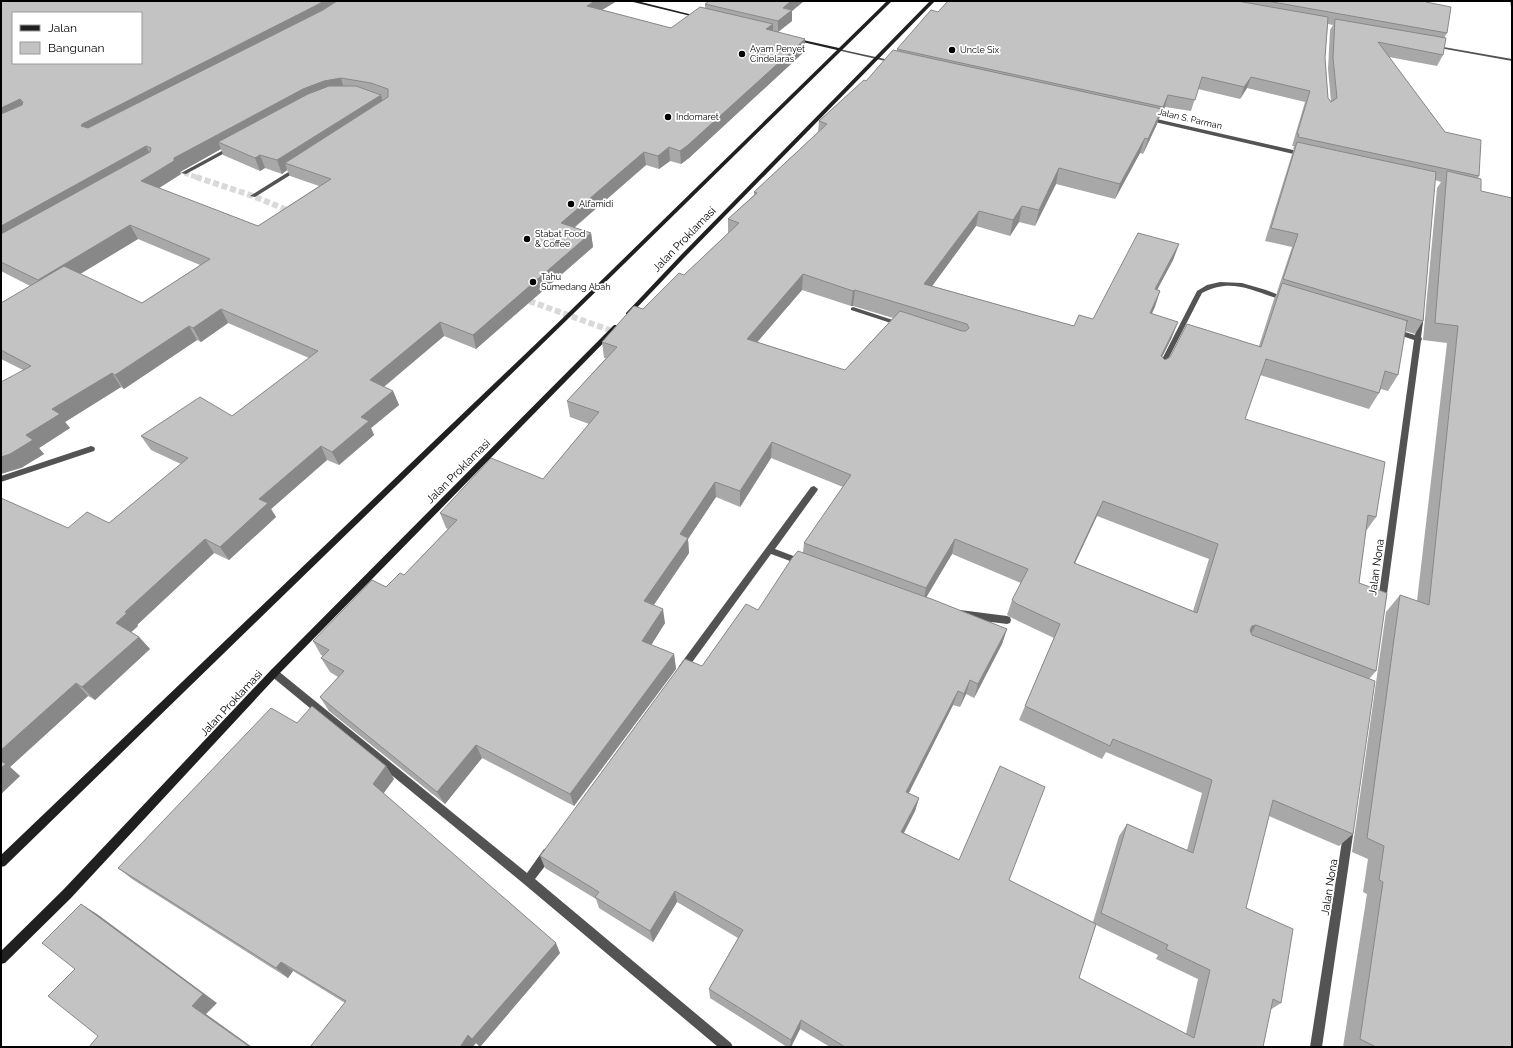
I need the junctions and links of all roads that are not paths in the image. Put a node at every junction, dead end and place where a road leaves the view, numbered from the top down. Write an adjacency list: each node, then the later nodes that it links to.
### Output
1 (631, 1): 4 (street)
2 (890, 1): 7 (street)
3 (933, 1): 8 (street, Jalan Proklamasi)
4 (701, 17)
5 (786, 37): 7 (street)
6 (1427, 45): 9 (street)
7 (841, 50): 8 (street); 36 (street)
8 (876, 58): 10 (street); 32 (street, Jalan Proklamasi)
9 (1512, 60)
10 (900, 63)
11 (1139, 117): 13 (street, Jalan S. Parman)
12 (237, 144): 15 (street)
13 (1310, 155)
14 (306, 163): 16 (street)
15 (184, 173)
16 (252, 196)
17 (1291, 300): 23 (street)
18 (1422, 308): 22 (street, Jalan Nona)
19 (853, 309): 20 (street)
20 (904, 325)
21 (1389, 330): 22 (street)
22 (1419, 339): 30 (street, Jalan Nona)
23 (1159, 372)
24 (91, 449): 25 (street)
25 (1, 479)
26 (814, 489): 27 (street)
27 (769, 550): 28 (street); 33 (street)
28 (812, 566)
29 (949, 612): 31 (street)
30 (1380, 613)
31 (1007, 620)
32 (274, 673): 37 (street); 38 (street, Jalan Proklamasi)
33 (676, 677)
34 (1351, 818): 40 (street, Jalan Nona)
35 (551, 848): 37 (street)
36 (1, 862)
37 (528, 880): 39 (street)
38 (1, 959)
39 (727, 1047)
40 (1316, 1047)

